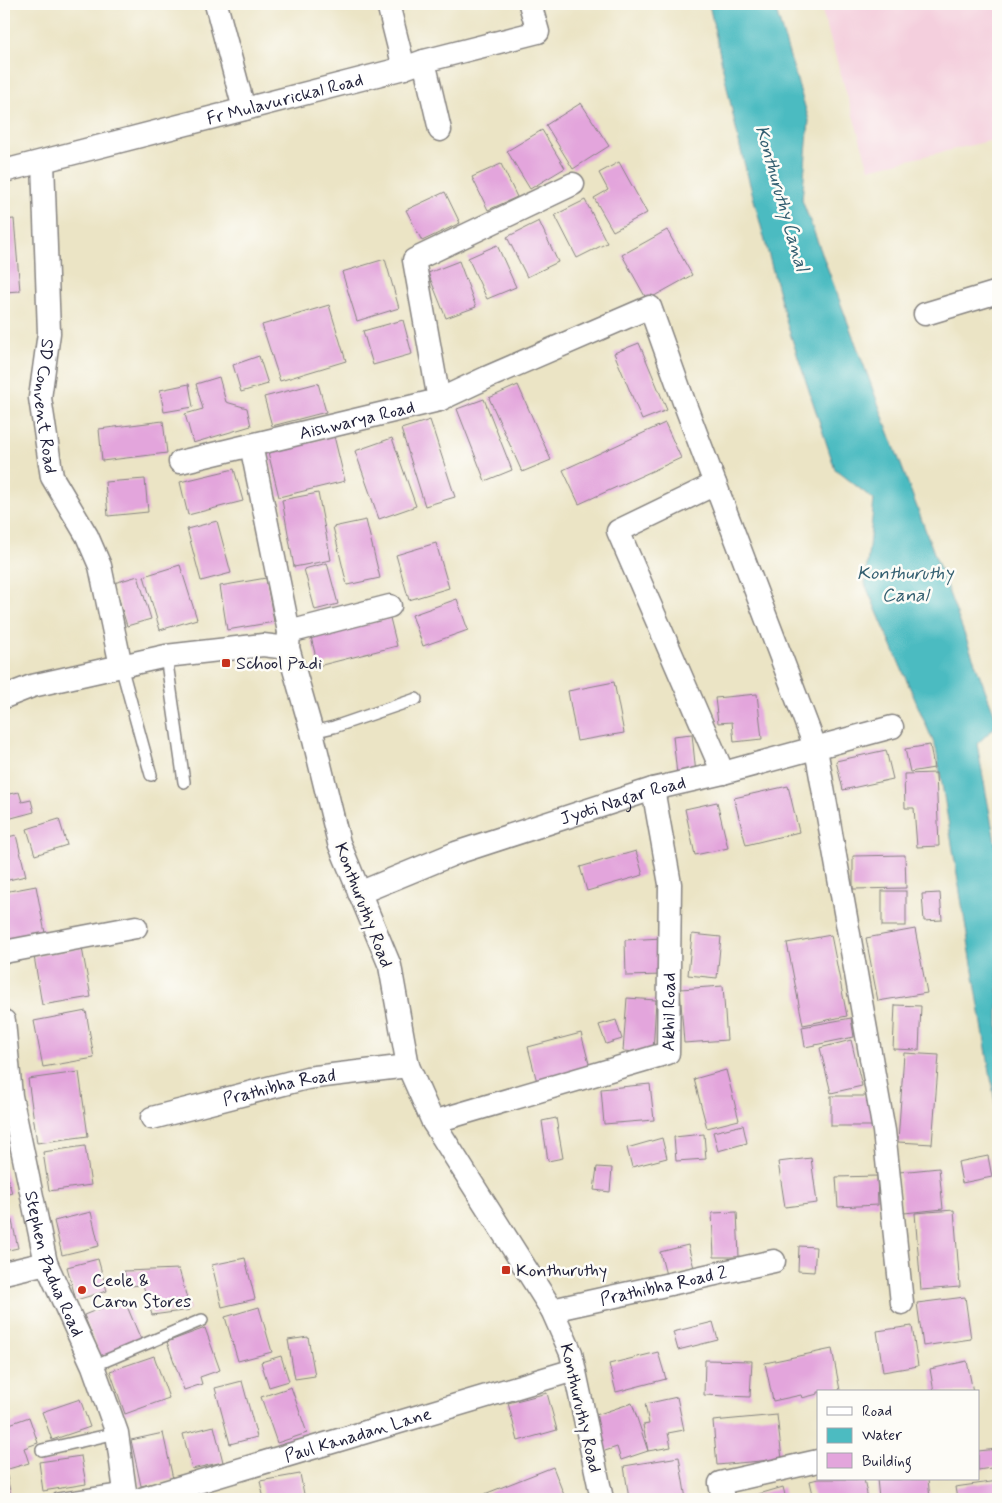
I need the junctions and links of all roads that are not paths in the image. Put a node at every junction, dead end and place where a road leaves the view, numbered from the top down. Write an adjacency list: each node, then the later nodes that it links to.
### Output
1 (216, 4): 5 (street)
2 (388, 4): 4 (street)
3 (530, 4): 4 (street, Fr Mulavurickal Road)
4 (414, 65): 5 (street, Fr Mulavurickal Road); 6 (street)
5 (244, 109): 7 (street, Fr Mulavurickal Road)
6 (440, 130)
7 (43, 162): 8 (street, Fr Mulavurickal Road); 19 (street, SD Convent Road)
8 (4, 171)
9 (573, 184): 12 (street)
10 (998, 292): 11 (street)
11 (925, 314)
12 (439, 400): 13 (street, Aishwarya Road); 15 (street, Aishwarya Road)
13 (251, 445): 14 (street, Aishwarya Road); 17 (street)
14 (180, 462)
15 (715, 484): 24 (street); 25 (street)
16 (390, 606): 17 (street)
17 (289, 640): 18 (street); 23 (street, Konthuruthy Road)
18 (166, 656): 19 (street); 27 (lane)
19 (120, 666): 20 (street); 26 (lane)
20 (4, 697)
21 (416, 699): 23 (lane)
22 (892, 727): 24 (street, Jyoti Nagar Road)
23 (312, 732): 29 (street, Konthuruthy Road)
24 (816, 748): 25 (street, Jyoti Nagar Road); 40 (street)
25 (723, 773): 28 (street, Jyoti Nagar Road)
26 (151, 775)
27 (184, 782)
28 (653, 789): 29 (street, Jyoti Nagar Road); 36 (street, Akhil Road)
29 (359, 893): 34 (street, Konthuruthy Road)
30 (136, 926): 31 (street)
31 (4, 952)
32 (4, 1021): 33 (street, Stephen Padua Road)
33 (5, 1052): 38 (street, Stephen Padua Road)
34 (408, 1066): 35 (street, Prathibha Road); 36 (street, Konthuruthy Road)
35 (152, 1118)
36 (433, 1122): 41 (street, Konthuruthy Road)
37 (774, 1261): 41 (street, Prathibha Road 2)
38 (46, 1262): 39 (street); 43 (street, Stephen Padua Road)
39 (4, 1273)
40 (902, 1303)
41 (552, 1310): 44 (street, Konthuruthy Road)
42 (202, 1320): 43 (lane)
43 (93, 1366): 45 (street, Stephen Padua Road)
44 (574, 1370): 48 (street, Paul Kanadan Lane); 50 (street, Konthuruthy Road)
45 (117, 1433): 46 (lane); 48 (street, Stephen Padua Road)
46 (42, 1450)
47 (817, 1461): 51 (street)
48 (130, 1496): 49 (lane)
49 (58, 1499)
50 (602, 1499)
51 (723, 1499)

